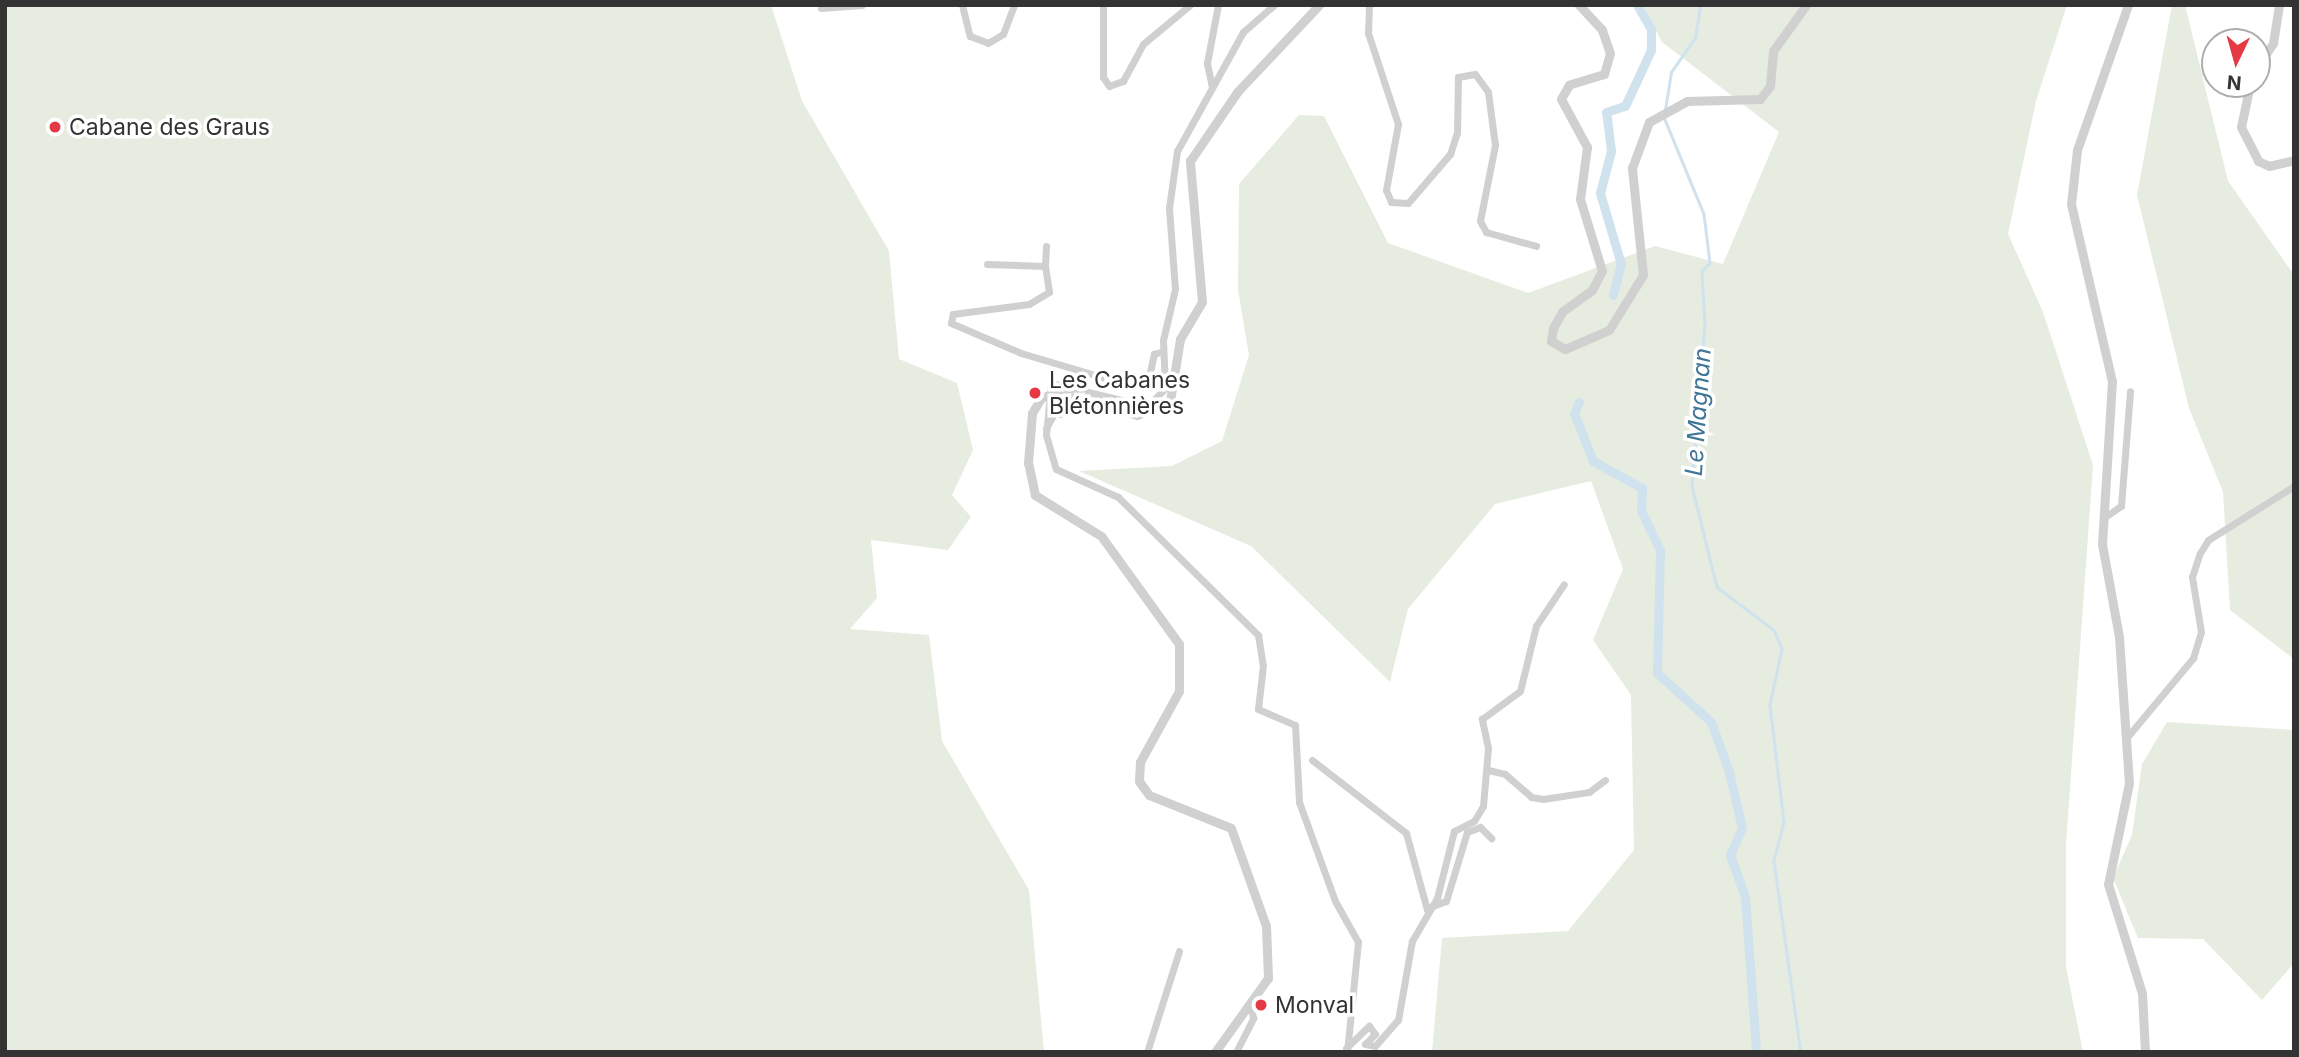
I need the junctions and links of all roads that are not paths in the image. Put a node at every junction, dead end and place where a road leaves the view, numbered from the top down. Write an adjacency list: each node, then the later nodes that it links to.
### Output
1 (862, 5): 14 (street)
2 (962, 5): 3 (street)
3 (1014, 5)
4 (1103, 5): 5 (street)
5 (1189, 5)
6 (1218, 5): 16 (street)
7 (1273, 5): 16 (street)
8 (1319, 5): 27 (street)
9 (1369, 5): 20 (street)
10 (1579, 5): 11 (street)
11 (1805, 5)
12 (2128, 5): 31 (street)
13 (2279, 5): 15 (street)
14 (821, 8)
15 (2271, 44)
16 (1212, 87): 23 (street)
17 (2247, 98): 18 (street)
18 (2294, 160)
19 (1046, 246): 22 (street)
20 (1536, 246)
21 (987, 264): 22 (street)
22 (1045, 265): 23 (street)
23 (1163, 351): 25 (street)
24 (2130, 391): 31 (street)
25 (1046, 394): 26 (street); 29 (street); 40 (street)
26 (1065, 394): 27 (street); 28 (street)
27 (1080, 398): 28 (street)
28 (1056, 416): 29 (street)
29 (1045, 428): 41 (street)
30 (2294, 486): 33 (street)
31 (2105, 517): 33 (street)
32 (1564, 584): 35 (street)
33 (2128, 736): 45 (street)
34 (1312, 760): 38 (street)
35 (1488, 771): 36 (street); 38 (street)
36 (1605, 780)
37 (1491, 838): 38 (street)
38 (1428, 909): 41 (street)
39 (1180, 951): 42 (street)
40 (1251, 1008): 43 (street); 44 (street)
41 (1346, 1050)
42 (1147, 1052)
43 (1215, 1052)
44 (1236, 1052)
45 (2145, 1052)

